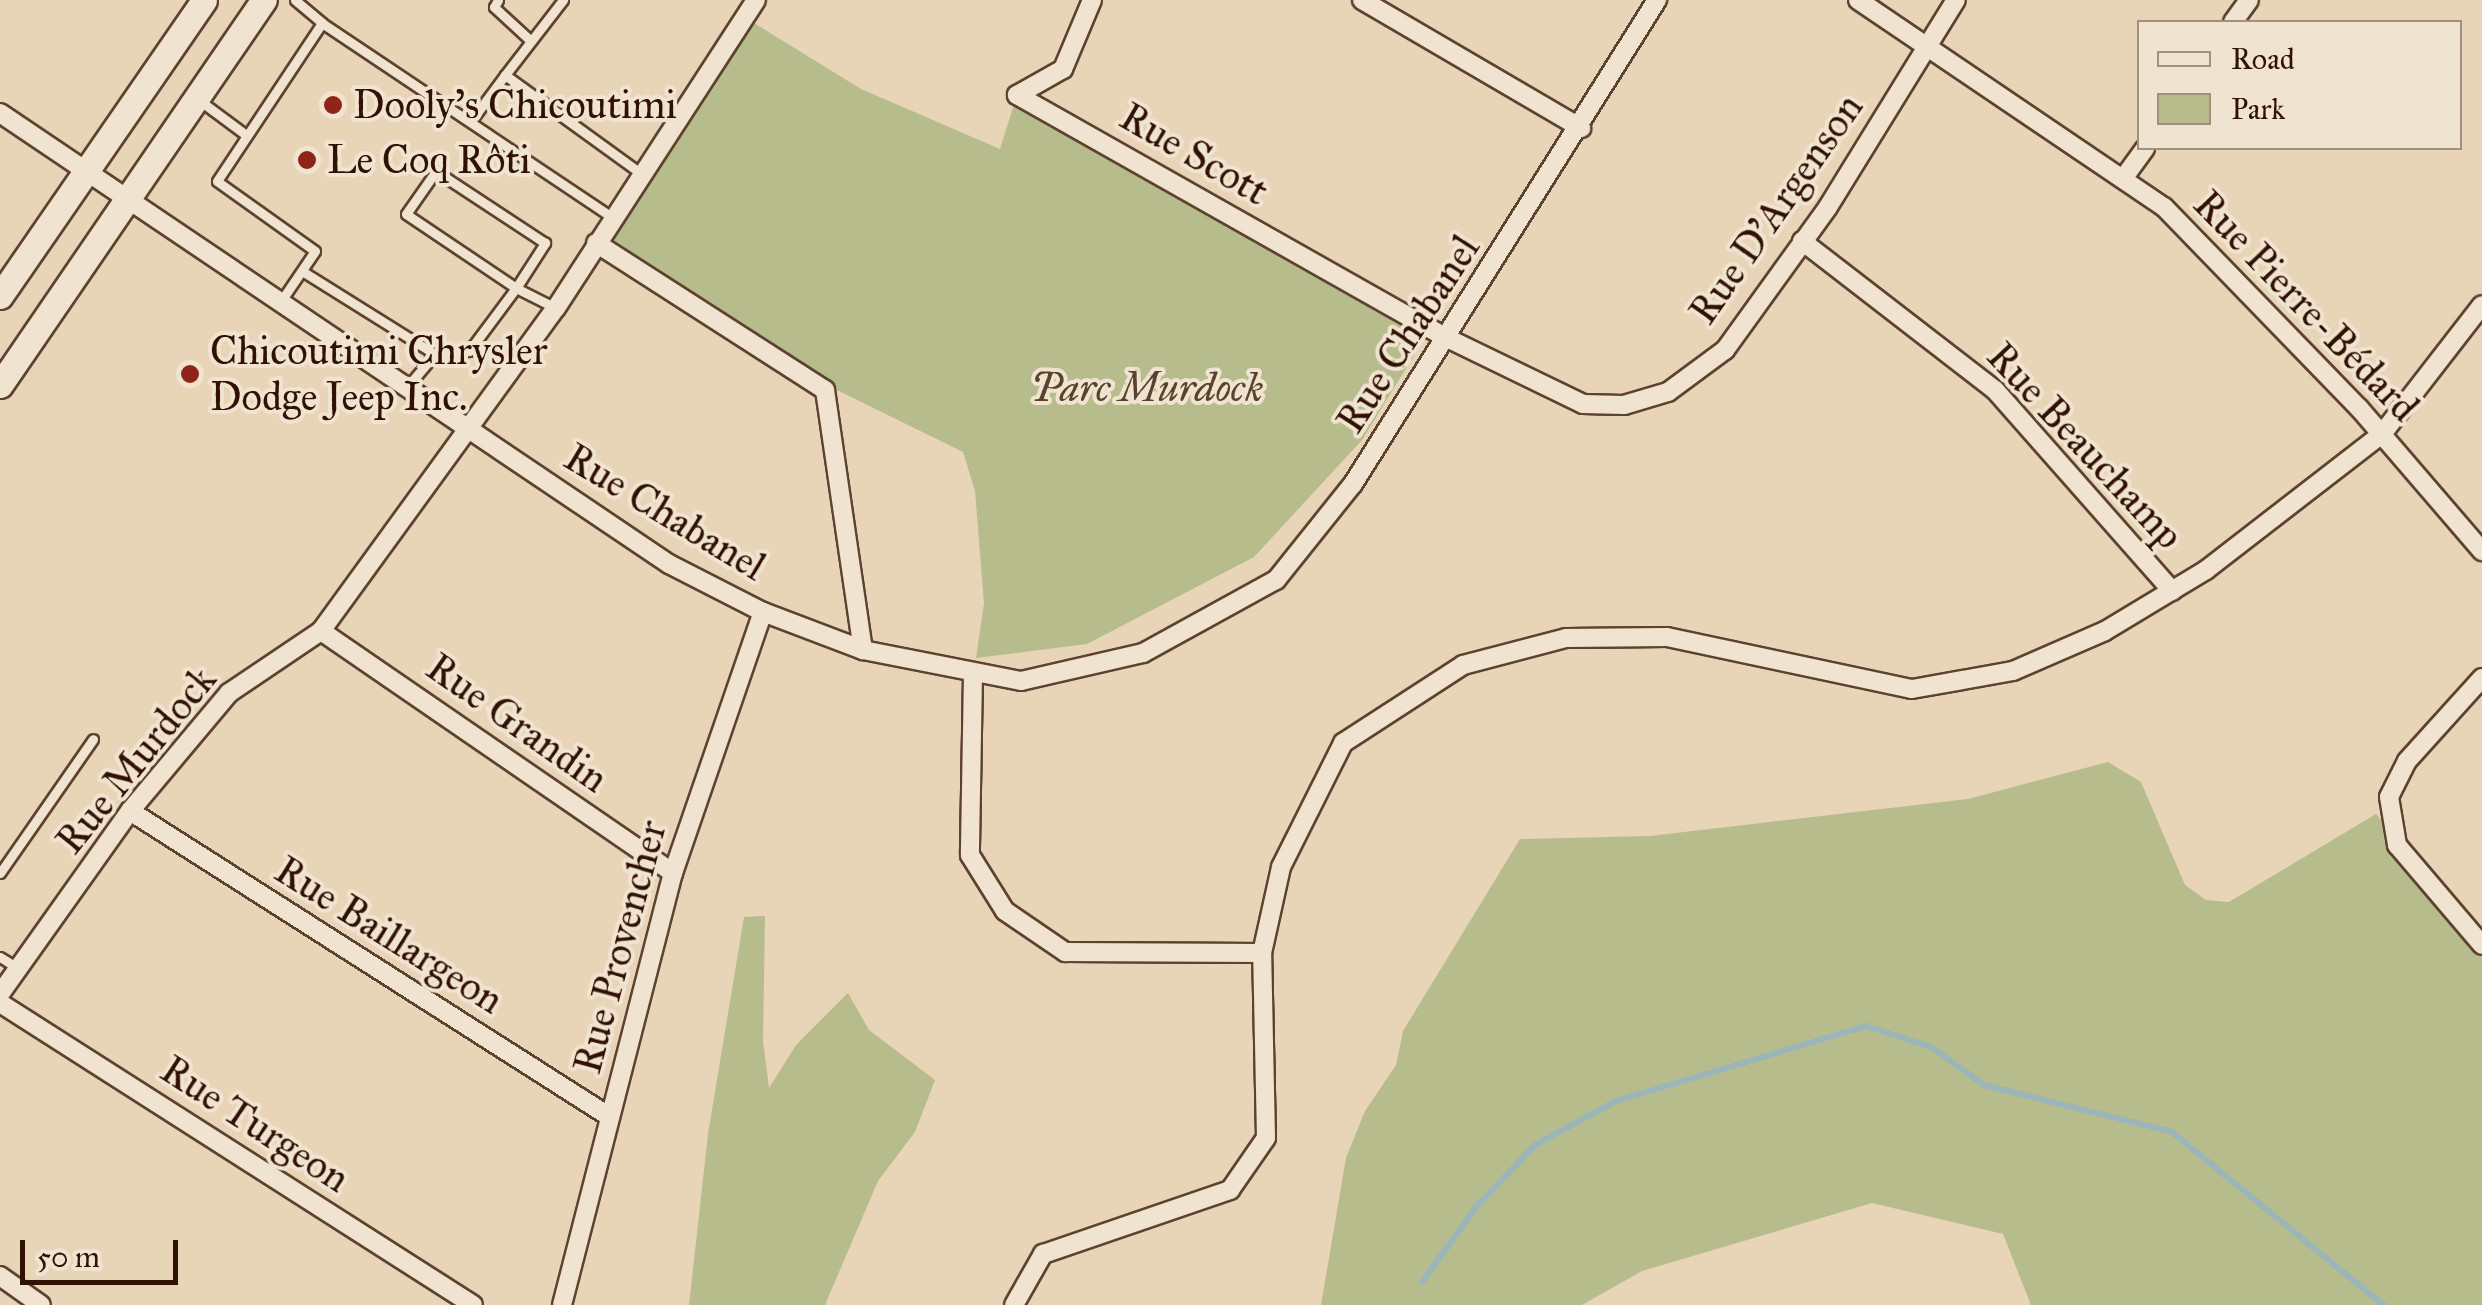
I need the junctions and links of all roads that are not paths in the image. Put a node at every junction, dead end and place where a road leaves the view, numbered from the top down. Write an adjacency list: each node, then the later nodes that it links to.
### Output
1 (204, 0): 22 (main road)
2 (264, 0): 16 (main road)
3 (295, 0): 12 (lane)
4 (498, 0): 13 (lane)
5 (564, 0): 13 (lane)
6 (756, 0): 23 (street, Rue Murdock)
7 (1092, 0): 35 (street, Rue Scott)
8 (1362, 0): 19 (street)
9 (1657, 0): 19 (street, Rue Chabanel)
10 (1858, 0): 14 (street, Rue Pierre-Bédard)
11 (1956, 0): 14 (street, Rue D'Argenson)
12 (322, 24): 18 (lane); 20 (lane)
13 (531, 41): 15 (lane)
14 (1925, 50): 24 (street, Rue Pierre-Bédard); 27 (street, Rue D'Argenson)
15 (505, 75): 18 (lane); 23 (lane)
16 (196, 99): 20 (lane); 25 (main road)
17 (0, 114): 22 (street, Rue Chabanel)
18 (472, 122): 26 (lane)
19 (1582, 128): 35 (street, Rue Chabanel)
20 (246, 135): 29 (lane)
21 (2144, 150): 24 (street)
22 (86, 172): 25 (street, Rue Chabanel); 31 (main road)
23 (642, 174): 26 (street, Rue Murdock)
24 (2125, 176): 40 (street, Rue Pierre-Bédard)
25 (127, 199): 32 (street, Rue Chabanel); 37 (main road)
26 (613, 218): 28 (street, Rue Murdock)
27 (1802, 241): 35 (street, Rue D'Argenson); 42 (street, Rue Beauchamp)
28 (596, 243): 34 (street, Rue Murdock); 45 (street)
29 (302, 272): 32 (lane); 36 (lane)
30 (516, 288): 30 (lane); 34 (lane); 36 (lane)
31 (0, 296)
32 (279, 303): 38 (street, Rue Chabanel)
33 (2482, 305): 40 (street)
34 (556, 308): 39 (street, Rue Murdock)
35 (1446, 338): 46 (street, Rue Chabanel)
36 (434, 354): 38 (lane)
37 (0, 385)
38 (407, 387): 39 (street, Rue Chabanel)
39 (470, 429): 43 (street, Rue Chabanel); 44 (street, Rue Murdock)
40 (2382, 434): 41 (street, Rue Pierre-Bédard); 42 (street)
41 (2482, 551)
42 (2172, 590): 53 (street)
43 (763, 612): 45 (street, Rue Chabanel); 51 (street, Rue Provencher)
44 (321, 631): 49 (street, Rue Murdock); 51 (street, Rue Grandin)
45 (863, 650): 46 (street, Rue Chabanel)
46 (973, 675): 53 (street)
47 (2482, 678): 52 (street)
48 (93, 739): 50 (lane)
49 (130, 812): 55 (street, Rue Murdock); 58 (street, Rue Baillargeon)
50 (0, 873)
51 (672, 874): 58 (street, Rue Provencher)
52 (2482, 945)
53 (1262, 953): 63 (street)
54 (0, 956): 55 (lane)
55 (20, 970): 56 (street, Rue Murdock)
56 (0, 994)
57 (0, 1002): 61 (street, Rue Turgeon)
58 (610, 1117): 62 (street, Rue Provencher)
59 (0, 1276): 60 (street)
60 (41, 1305)
61 (473, 1305)
62 (562, 1305)
63 (1014, 1305)

